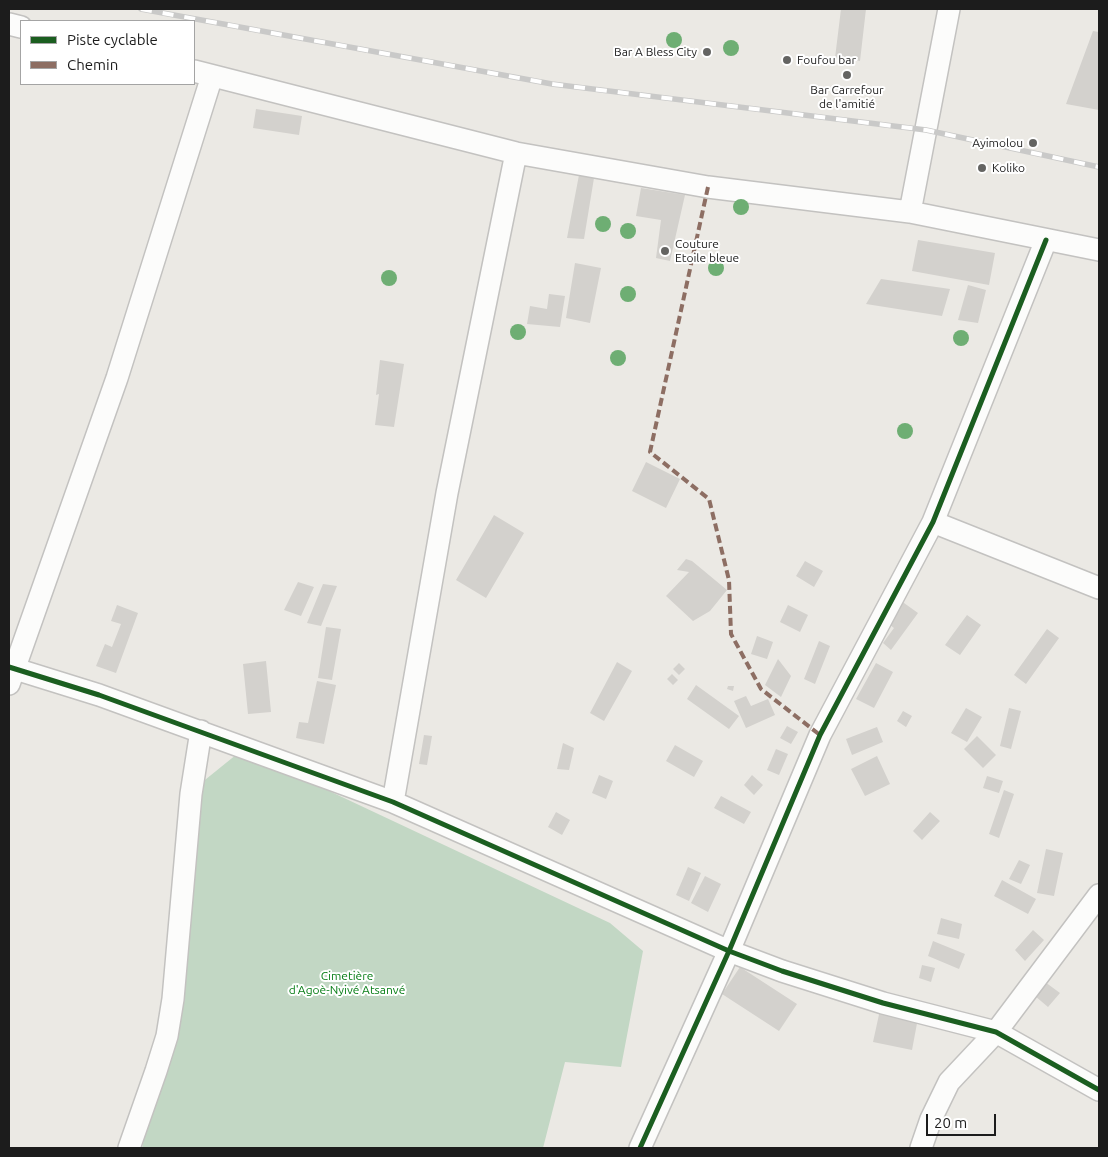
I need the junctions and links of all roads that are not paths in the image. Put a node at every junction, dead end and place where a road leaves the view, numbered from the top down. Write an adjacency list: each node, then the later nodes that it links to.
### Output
1 (949, 9): 4 (street)
2 (203, 74): 3 (street); 9 (street)
3 (516, 153): 4 (street); 11 (street)
4 (910, 212): 5 (street)
5 (1046, 240): 6 (street); 7 (street)
6 (1099, 250)
7 (933, 522): 8 (street); 13 (street)
8 (1099, 588)
9 (11, 673): 10 (street)
10 (201, 731): 11 (street); 16 (street)
11 (393, 802): 13 (street)
12 (1099, 895): 14 (street)
13 (729, 951): 14 (street); 17 (street)
14 (996, 1032): 15 (street); 18 (street)
15 (1099, 1090)
16 (129, 1148)
17 (640, 1148)
18 (921, 1148)

